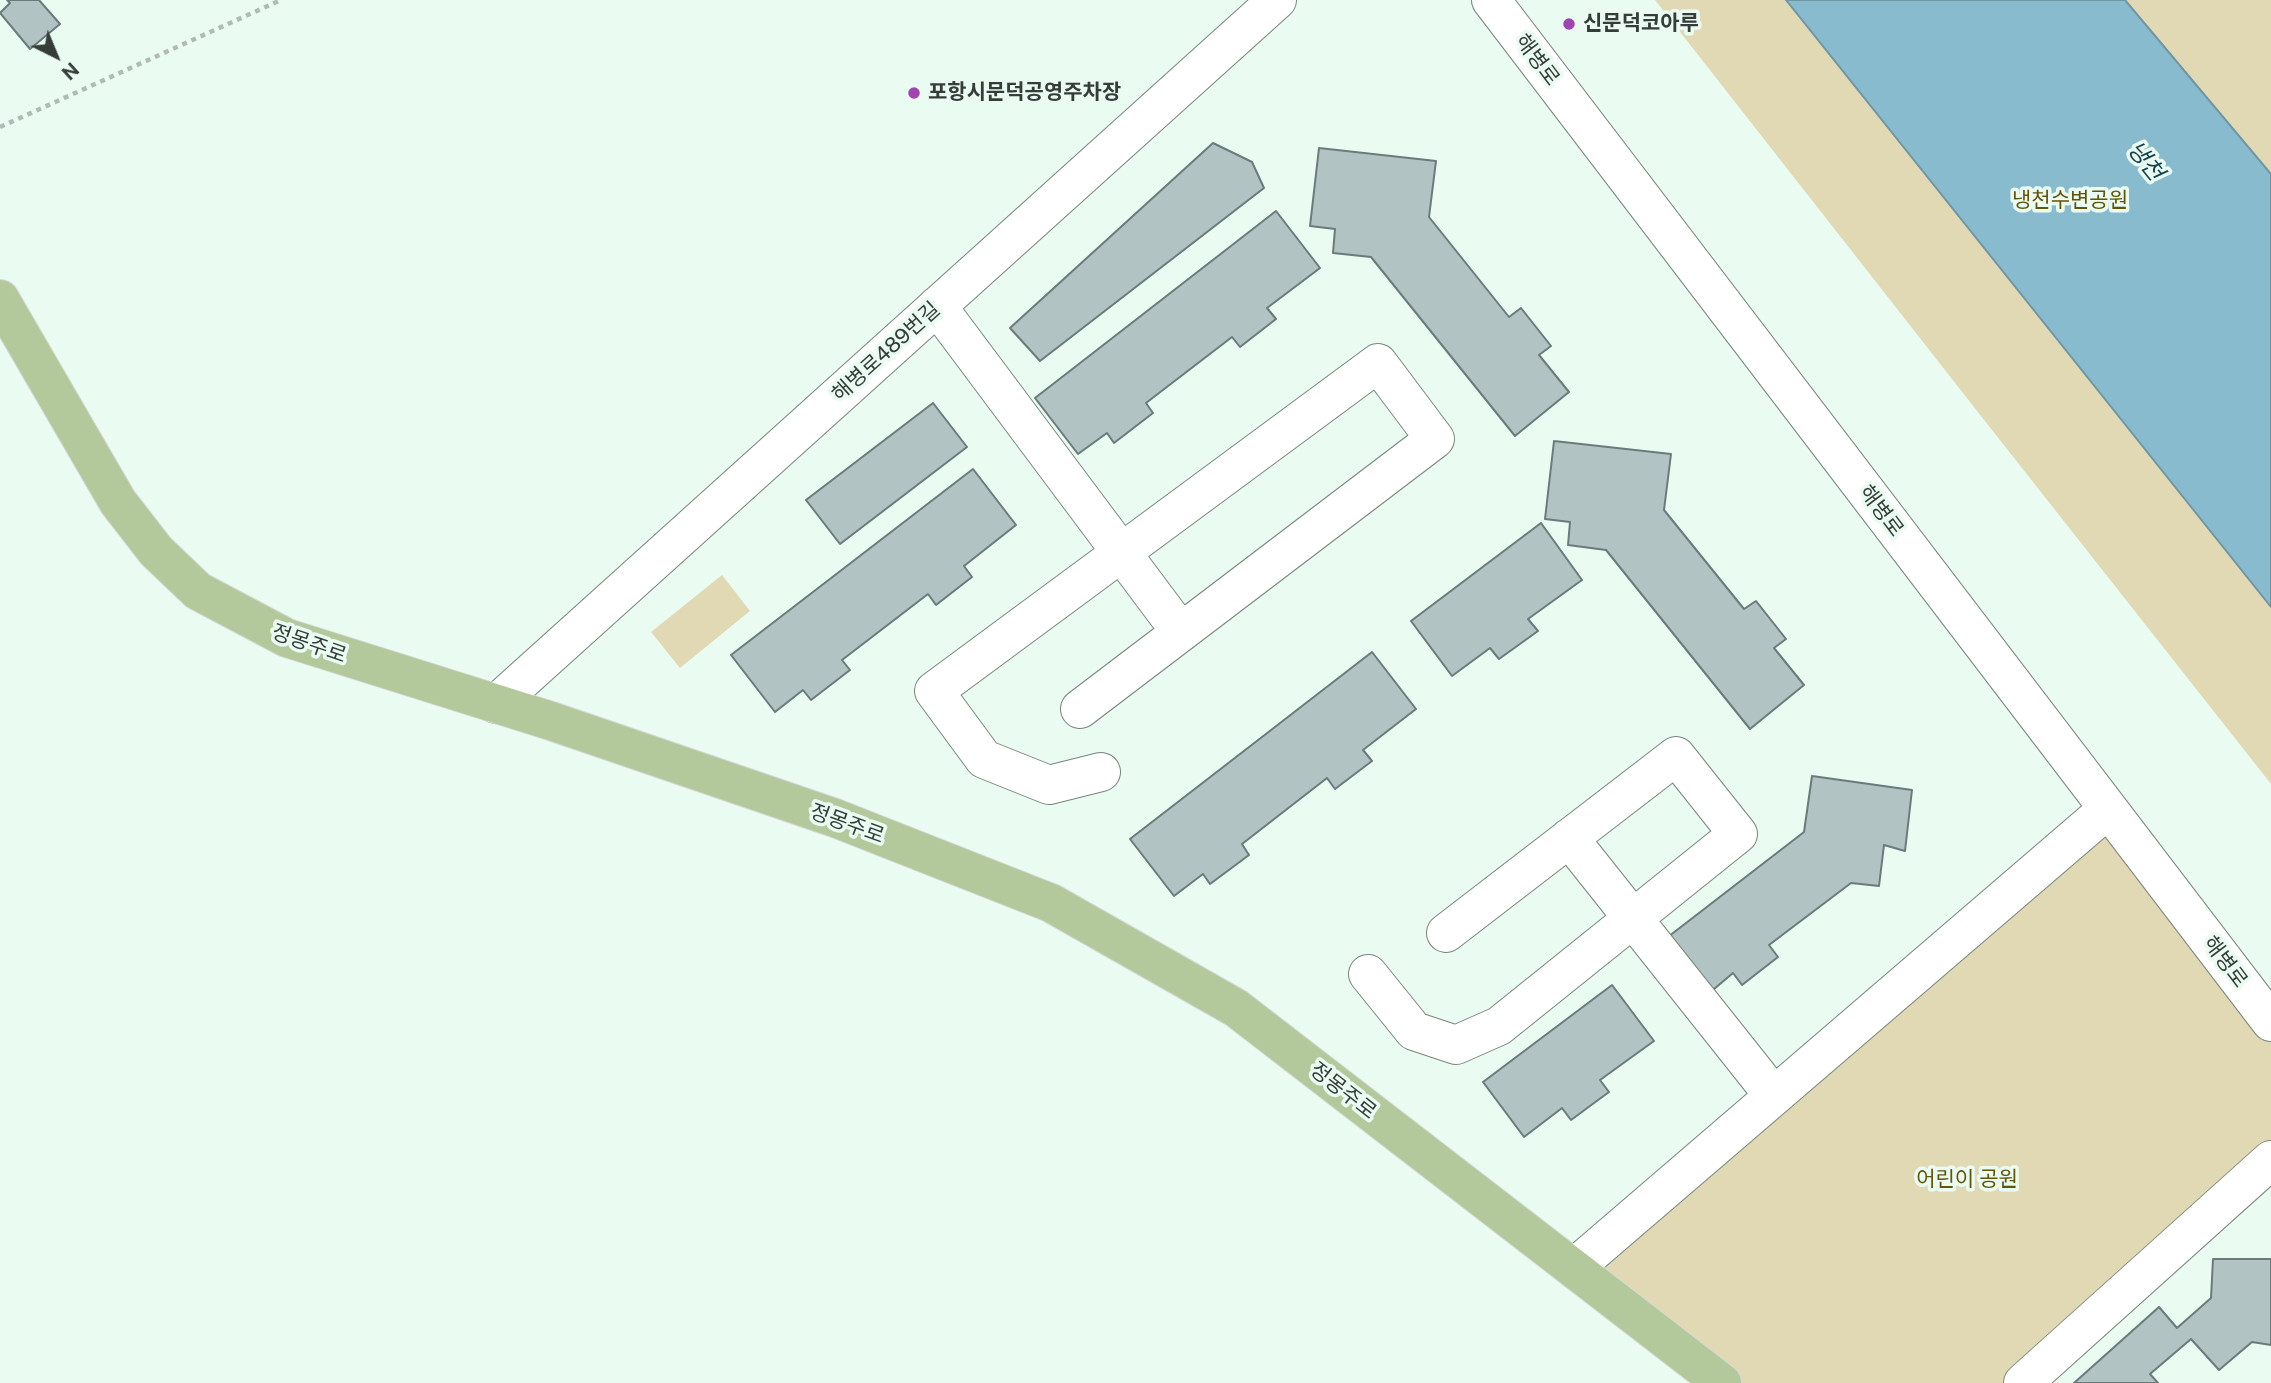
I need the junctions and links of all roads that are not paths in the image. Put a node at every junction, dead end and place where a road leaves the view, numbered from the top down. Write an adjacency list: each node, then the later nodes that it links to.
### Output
1 (1277, 0): 4 (street, 해병로489번길)
2 (1491, 0): 10 (street, 해병로)
3 (0, 299): 7 (main road, 정몽주로)
4 (937, 306): 5 (street); 7 (street, 해병로489번길)
5 (1122, 554): 6 (street); 6 (street); 9 (street)
6 (1180, 631): 8 (street)
7 (496, 704): 18 (main road, 정몽주로)
8 (1080, 709)
9 (1101, 772)
10 (2108, 809): 15 (street, 해병로); 16 (street)
11 (1569, 838): 12 (street); 12 (street); 13 (street)
12 (1633, 919): 14 (street); 16 (street)
13 (1446, 933)
14 (1368, 974)
15 (2271, 1022)
16 (1774, 1096): 18 (street)
17 (2271, 1160): 20 (street)
18 (1574, 1268): 19 (main road, 정몽주로)
19 (1722, 1383)
20 (2023, 1383)

